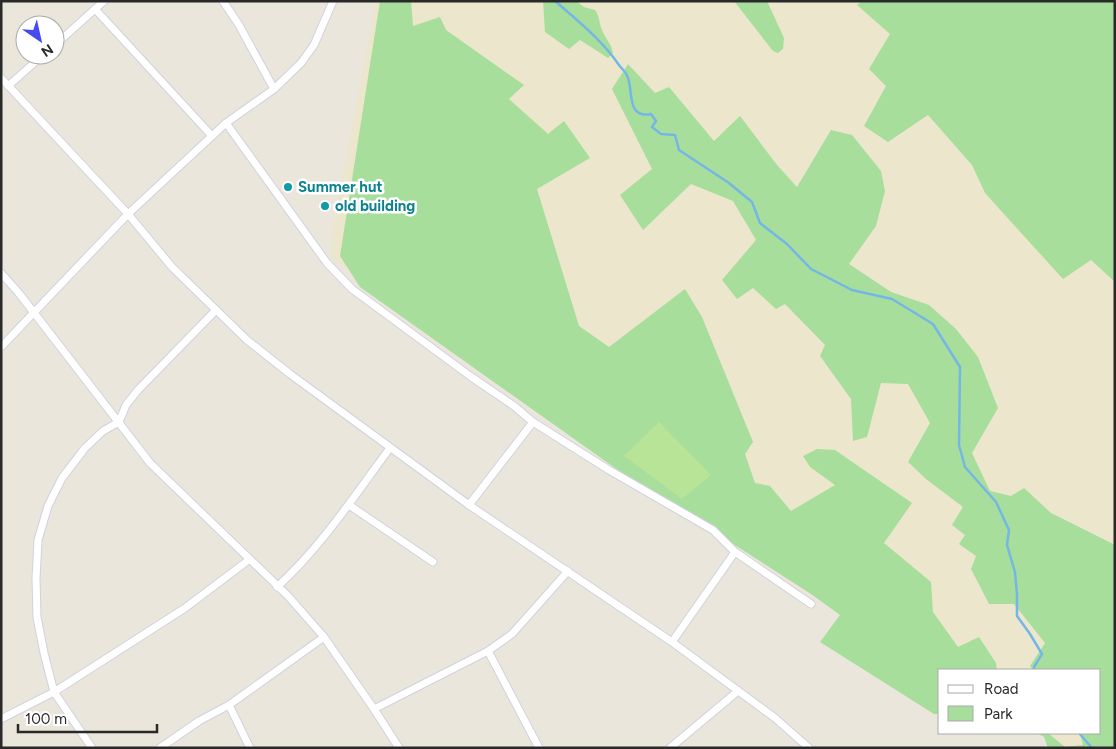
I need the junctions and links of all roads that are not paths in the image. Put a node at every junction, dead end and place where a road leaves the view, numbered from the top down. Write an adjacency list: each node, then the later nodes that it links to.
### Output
1 (104, 1): 4 (street)
2 (223, 1): 9 (street)
3 (333, 1): 9 (street)
4 (95, 9): 5 (street); 11 (street)
5 (65, 36)
6 (32, 65): 8 (street)
7 (1, 78): 8 (street)
8 (8, 86): 12 (street)
9 (274, 89): 10 (street)
10 (226, 123): 11 (street); 18 (street)
11 (212, 136): 12 (street)
12 (128, 214): 14 (street); 15 (street)
13 (1, 273): 15 (street)
14 (216, 310): 17 (street); 19 (street)
15 (33, 312): 16 (street); 17 (street)
16 (1, 347)
17 (118, 422): 23 (street); 32 (street)
18 (533, 422): 21 (street); 22 (street)
19 (390, 448): 20 (street); 21 (street)
20 (349, 504): 24 (street); 26 (street)
21 (469, 504): 25 (street)
22 (735, 552): 27 (street); 29 (street)
23 (250, 559): 26 (street); 32 (street)
24 (433, 562)
25 (568, 571): 29 (street); 30 (street)
26 (277, 586): 28 (street)
27 (811, 604)
28 (324, 637): 33 (street); 34 (street)
29 (672, 642): 31 (street)
30 (488, 651): 34 (street); 40 (street)
31 (738, 691): 41 (street); 42 (street)
32 (54, 692): 35 (street); 36 (street)
33 (229, 705): 37 (street); 38 (street)
34 (374, 709): 39 (street)
35 (1, 719)
36 (92, 748)
37 (160, 748)
38 (250, 748)
39 (399, 748)
40 (540, 748)
41 (670, 748)
42 (809, 748)

